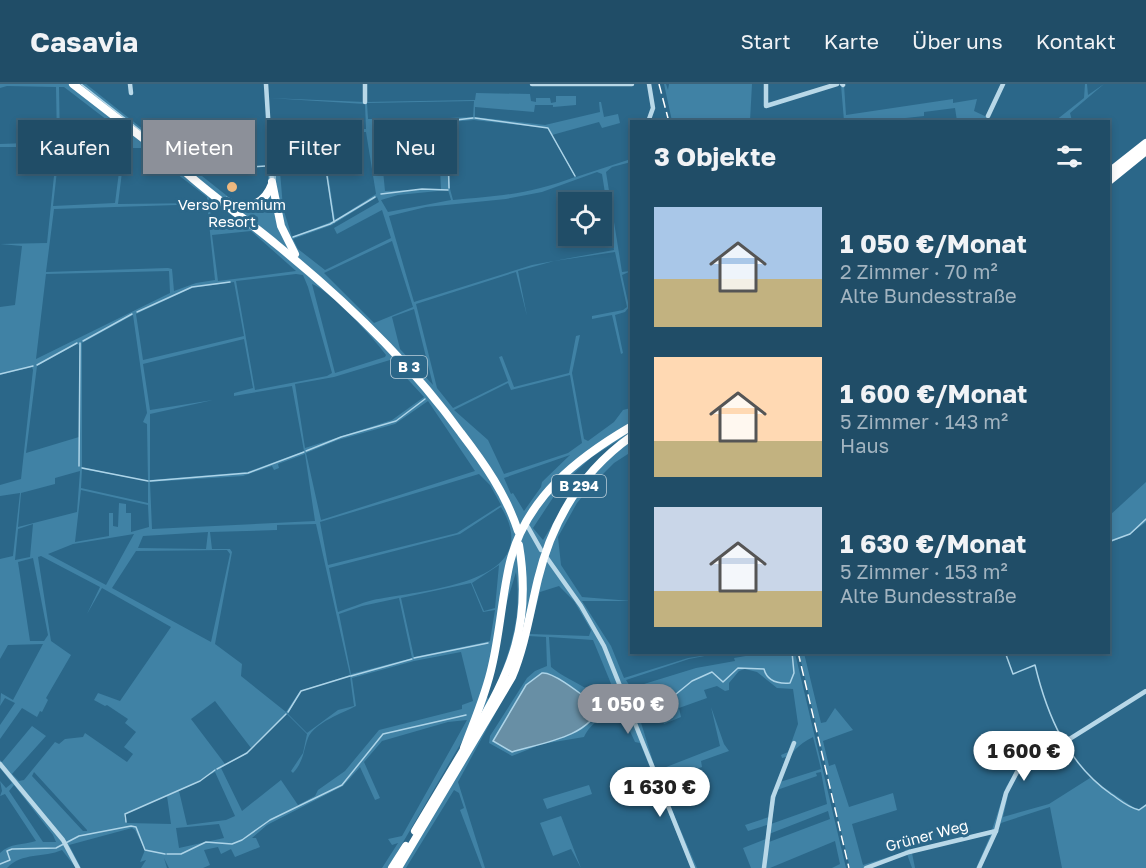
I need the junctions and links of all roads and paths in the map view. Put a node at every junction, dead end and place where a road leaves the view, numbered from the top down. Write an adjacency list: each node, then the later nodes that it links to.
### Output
1 (73, 84): 17 (highway, B 3)
2 (130, 84): 13 (street)
3 (266, 84): 24 (street)
4 (364, 84): 14 (street)
5 (532, 84): 6 (street)
6 (540, 84): 7 (street)
7 (632, 84)
8 (649, 84): 16 (street)
9 (766, 84): 12 (street)
10 (841, 84): 12 (street)
11 (1003, 84): 15 (street)
12 (827, 85)
13 (131, 93)
14 (365, 102)
15 (988, 116)
16 (649, 120)
17 (143, 138)
18 (1146, 143): 20 (highway)
19 (1146, 151): 23 (highway)
20 (1110, 171)
21 (188, 174): 27 (highway, B 3)
22 (190, 174): 25 (highway, B 3)
23 (1110, 180)
24 (272, 182): 25 (highway); 26 (highway)
25 (225, 199): 26 (highway, B 3)
26 (296, 255): 27 (highway, B 3)
27 (343, 300): 31 (highway, B 3)
28 (630, 427): 36 (highway, B 294)
29 (630, 438): 32 (highway, B 294)
30 (528, 527): 32 (street)
31 (518, 531)
32 (544, 554): 33 (highway, B 294); 42 (street)
33 (528, 620): 36 (highway); 41 (highway)
34 (1146, 691): 38 (street)
35 (794, 743): 43 (street)
36 (464, 748): 40 (highway)
37 (0, 764): 39 (street)
38 (996, 831): 44 (street, Grüner Weg); 45 (street)
39 (78, 868)
40 (392, 868)
41 (398, 868)
42 (693, 868)
43 (764, 868)
44 (866, 868)
45 (979, 868)

